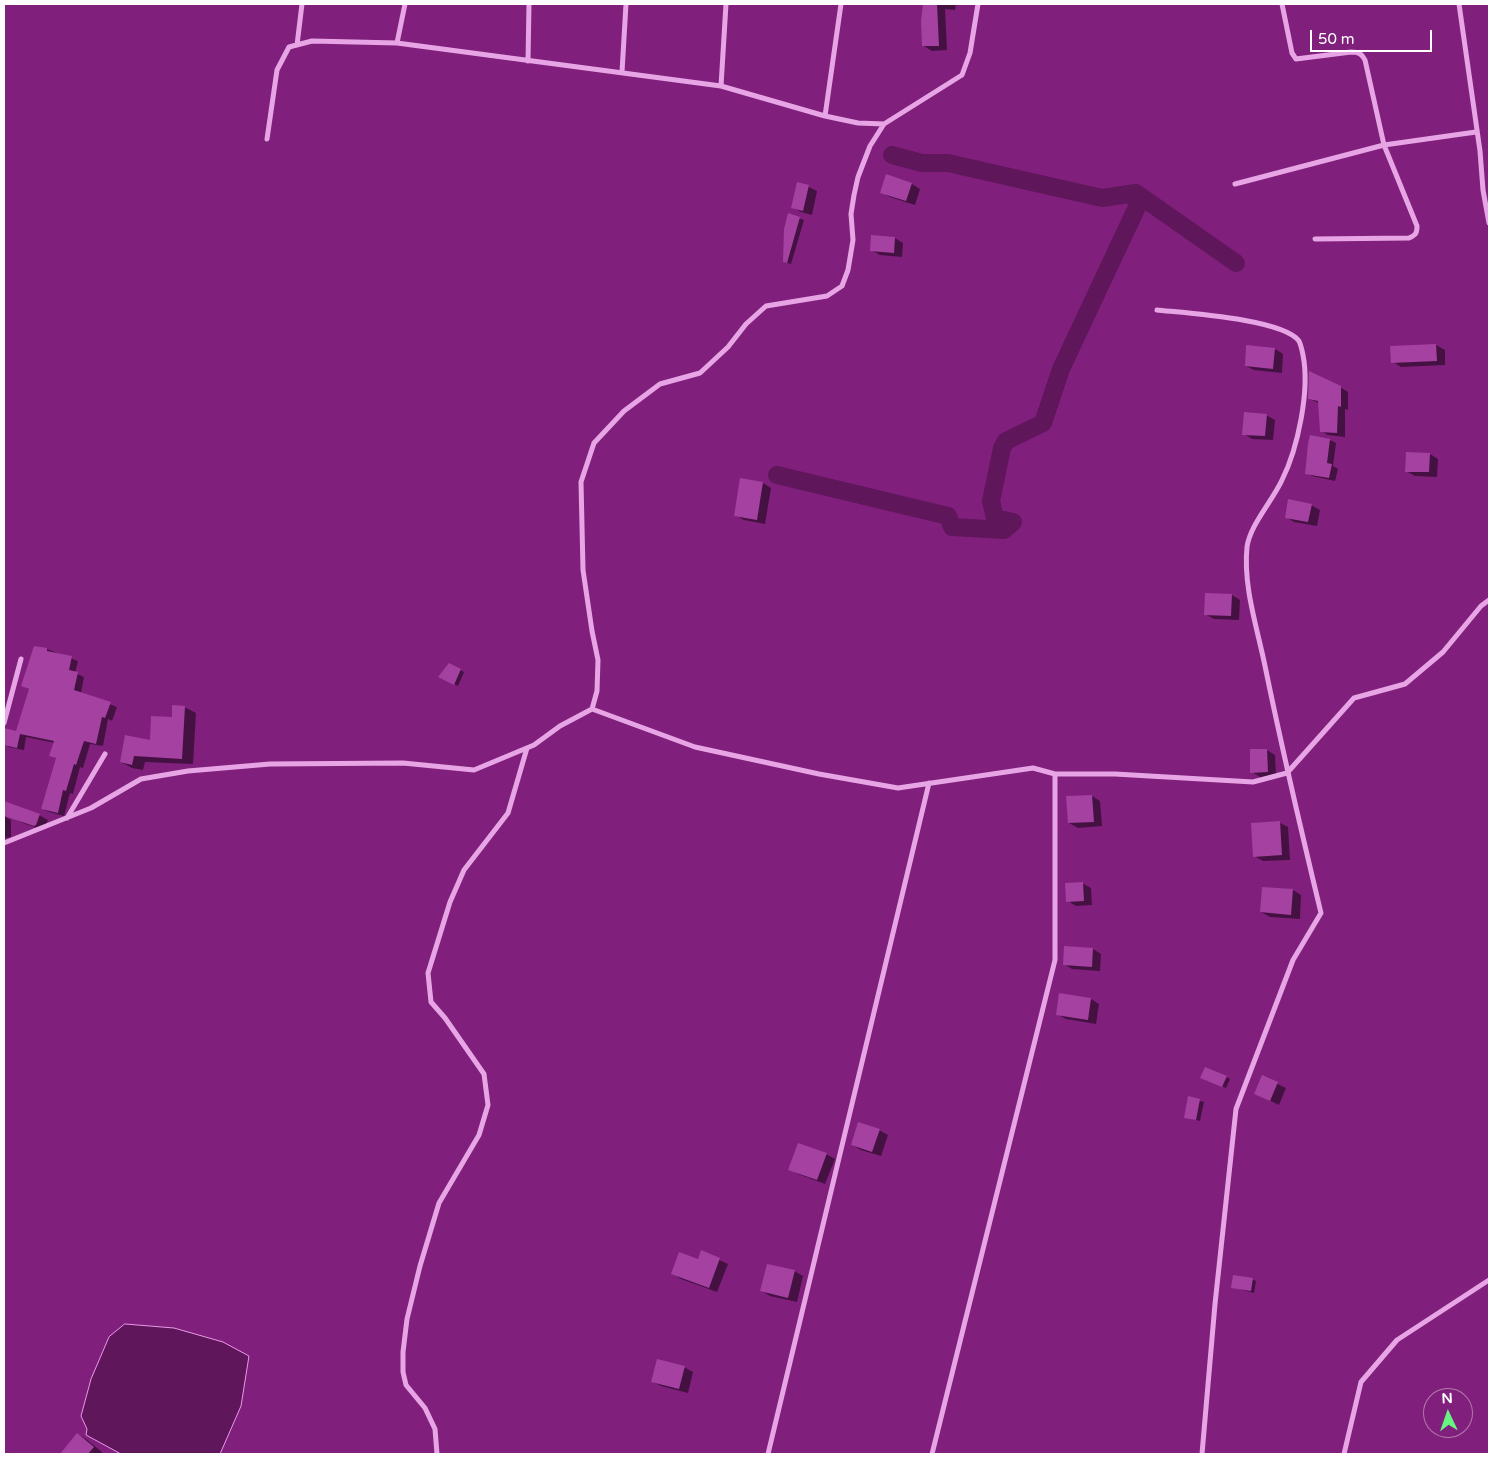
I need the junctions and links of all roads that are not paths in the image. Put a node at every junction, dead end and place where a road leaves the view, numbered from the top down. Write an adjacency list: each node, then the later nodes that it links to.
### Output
1 (302, 4): 11 (street)
2 (405, 4): 10 (street)
3 (529, 4): 12 (street)
4 (626, 4): 13 (street)
5 (726, 4): 14 (street)
6 (841, 4): 15 (street)
7 (978, 4): 16 (street)
8 (1282, 4): 19 (street)
9 (1459, 4): 17 (street)
10 (397, 43): 11 (street); 12 (street)
11 (297, 44): 18 (street)
12 (528, 61): 13 (street)
13 (622, 72): 14 (street)
14 (721, 86): 15 (street)
15 (825, 116): 16 (street)
16 (884, 124): 26 (street)
17 (1476, 132): 19 (street); 21 (street)
18 (267, 139)
19 (1384, 145): 20 (street); 22 (street)
20 (1235, 184)
21 (1489, 223)
22 (1315, 240)
23 (1157, 310): 30 (street)
24 (1489, 600): 30 (street)
25 (21, 660): 27 (street)
26 (592, 709): 28 (street); 32 (street)
27 (4, 723)
28 (527, 748): 33 (street); 36 (street)
29 (105, 754): 33 (street)
30 (1287, 773): 31 (street); 39 (street)
31 (1055, 774): 32 (street); 38 (street)
32 (929, 783): 37 (street)
33 (67, 818): 34 (street)
34 (4, 843)
35 (1489, 1280): 40 (street)
36 (437, 1454)
37 (768, 1454)
38 (932, 1454)
39 (1202, 1454)
40 (1344, 1454)

